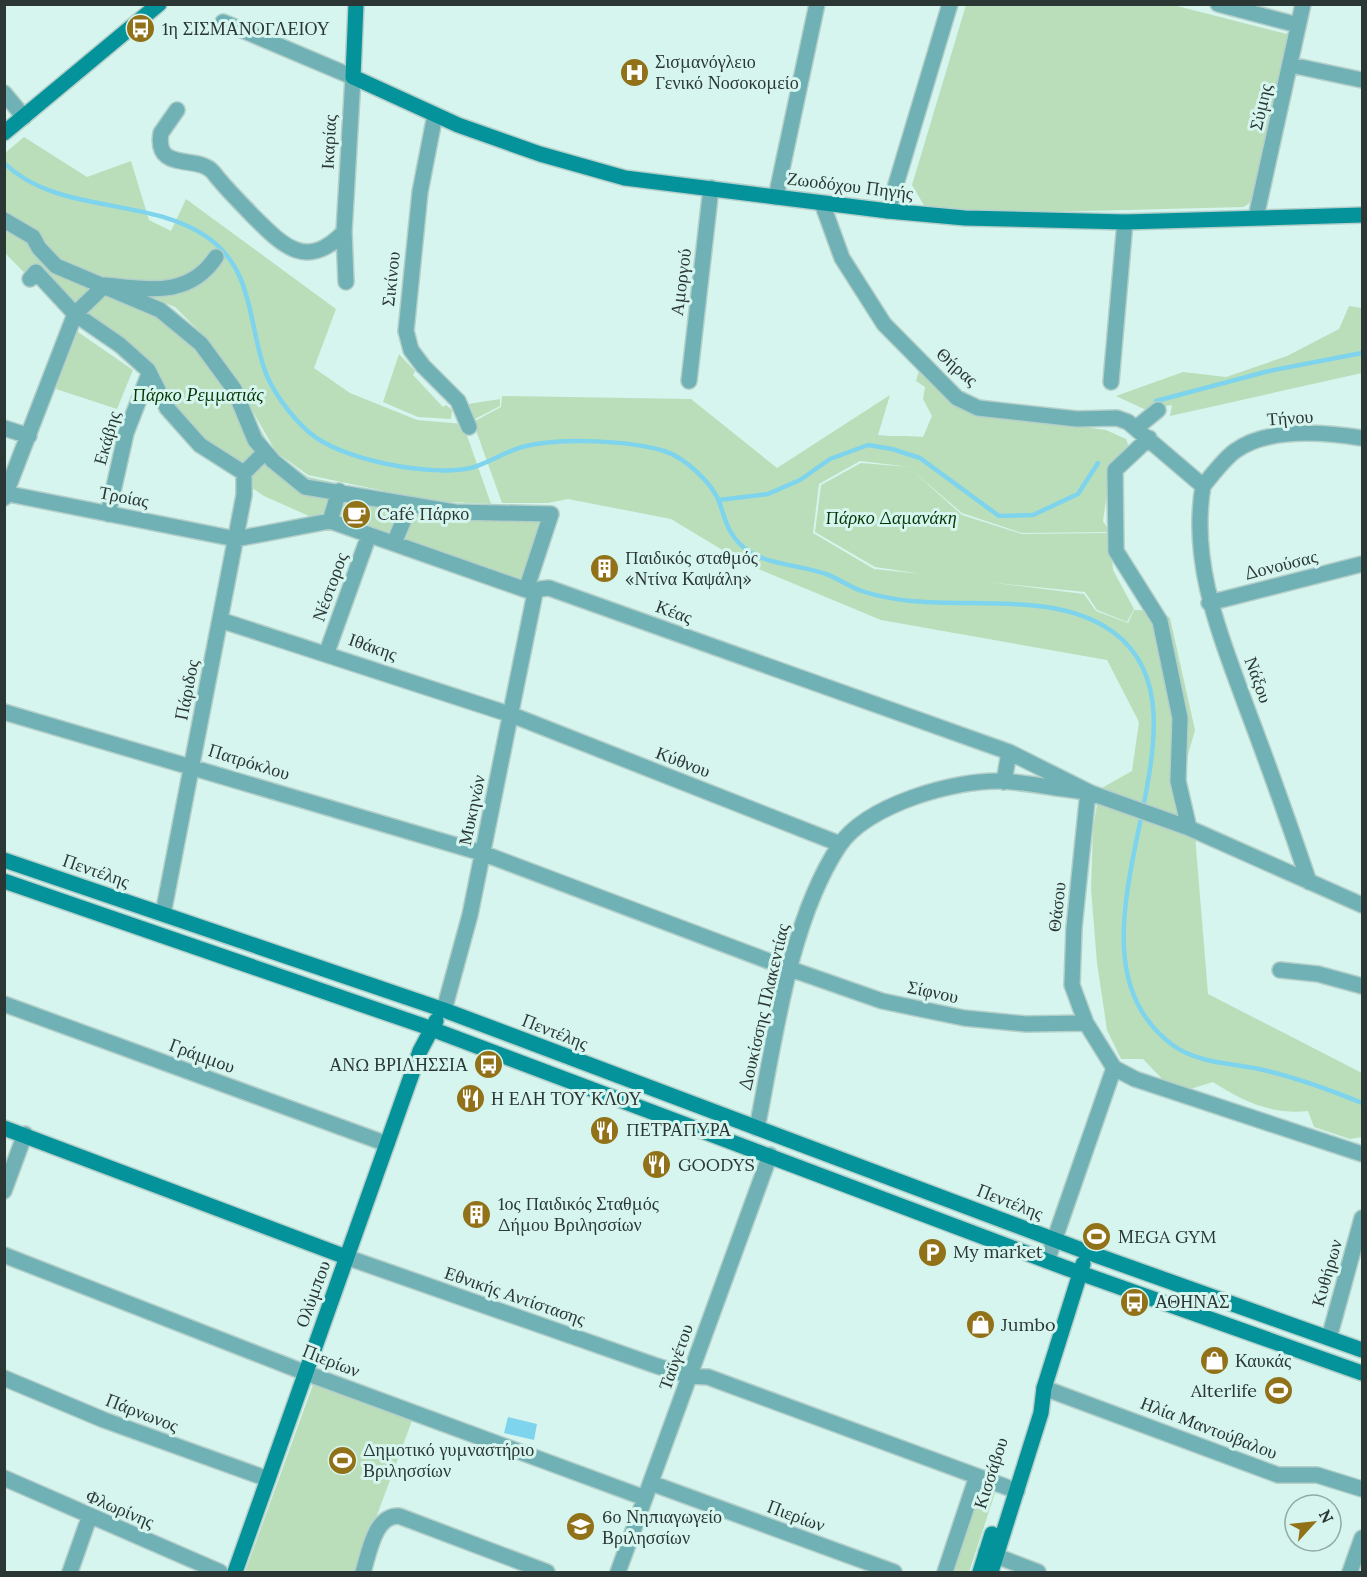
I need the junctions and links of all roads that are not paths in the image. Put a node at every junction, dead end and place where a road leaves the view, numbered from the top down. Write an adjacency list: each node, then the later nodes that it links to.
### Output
1 (159, 4): 15 (main road)
2 (356, 4): 10 (main road, Ικαρίας)
3 (817, 4): 18 (street)
4 (950, 4): 20 (street)
5 (1218, 4): 8 (street)
6 (1303, 4): 8 (street, Σύμης)
7 (223, 22): 10 (street)
8 (1298, 25): 9 (street, Σύμης)
9 (1291, 65): 11 (street); 22 (street, Σύμης)
10 (353, 77): 14 (main road, Ζωοδόχου Πηγής); 25 (street, Ικαρίας)
11 (1362, 80)
12 (4, 93): 15 (street)
13 (177, 110): 25 (street)
14 (435, 115): 17 (main road, Ζωοδόχου Πηγής); 35 (street, Σικίνου)
15 (24, 117): 16 (main road)
16 (4, 133)
17 (711, 188): 18 (main road, Ζωοδόχου Πηγής); 32 (street, Αμοργού)
18 (776, 198): 19 (main road, Ζωοδόχου Πηγής)
19 (822, 203): 20 (main road, Ζωοδόχου Πηγής); 37 (street, Θήρας)
20 (888, 211): 24 (main road, Ζωοδόχου Πηγής)
21 (1362, 215): 22 (main road, Ζωοδόχου Πηγής)
22 (1256, 217): 24 (main road, Ζωοδόχου Πηγής)
23 (4, 220): 29 (street)
24 (1125, 222): 33 (street)
25 (344, 232): 28 (street, Ικαρίας)
26 (216, 256): 29 (street)
27 (30, 279): 30 (street)
28 (346, 282)
29 (105, 285): 30 (street); 41 (street)
30 (75, 314): 31 (street); 38 (street)
31 (150, 374): 42 (street); 47 (street, Εκάβης)
32 (689, 381)
33 (1111, 382)
34 (1158, 410): 37 (street)
35 (469, 427)
36 (4, 428): 38 (street)
37 (1136, 428): 39 (street, Θήρας)
38 (29, 436): 45 (street)
39 (1149, 438): 43 (street, Θήρας); 63 (street)
40 (1362, 438): 43 (street, Τήνου)
41 (265, 452): 42 (street); 44 (street)
42 (244, 473): 49 (street, Πάριδος)
43 (1203, 486): 54 (street, Νάξου)
44 (339, 491): 46 (street); 48 (street)
45 (5, 495): 47 (street, Τροίας)
46 (410, 505): 51 (street); 53 (street, Μυκηνών)
47 (108, 514): 49 (street, Τροίας)
48 (330, 521): 49 (street); 50 (street, Κέας)
49 (241, 533): 55 (street, Πάριδος)
50 (369, 535): 51 (street, Κέας); 56 (street, Νέστορος)
51 (394, 543): 53 (street, Κέας)
52 (1362, 564): 54 (street, Δονούσας)
53 (531, 591): 58 (street, Μυκηνών); 59 (street, Κέας)
54 (1209, 603): 68 (street, Νάξου)
55 (220, 620): 56 (street, Ιθάκης); 60 (street, Πάριδος)
56 (327, 652): 58 (street, Ιθάκης)
57 (4, 711): 60 (street, Πατρόκλου)
58 (512, 715): 64 (street, Κύθνου); 65 (street, Μυκηνών)
59 (1009, 752): 61 (street); 62 (street, Κέας)
60 (193, 766): 65 (street, Πατρόκλου); 70 (street, Πάριδος)
61 (1004, 782): 62 (street, Δουκίσσης Πλακεντίας); 64 (street, Δουκίσσης Πλακεντίας)
62 (1089, 792): 63 (street); 76 (street, Θάσου)
63 (1187, 828): 68 (street)
64 (840, 844): 71 (street, Δουκίσσης Πλακεντίας)
65 (482, 853): 71 (street, Σίφνου); 75 (street, Μυκηνών)
66 (4, 860): 70 (main road, Πεντέλης)
67 (4, 881): 77 (main road)
68 (1309, 882): 69 (street)
69 (1362, 905)
70 (163, 914): 75 (main road, Πεντέλης)
71 (790, 970): 76 (street, Σίφνου); 80 (street, Δουκίσσης Πλακεντίας)
72 (1280, 970): 73 (street)
73 (1362, 986)
74 (4, 1004): 82 (street, Γράμμου)
75 (444, 1010): 77 (main road, Μυκηνών); 80 (main road, Πεντέλης)
76 (1086, 1023): 78 (street)
77 (430, 1028): 82 (main road, Ολύμπου); 84 (main road)
78 (1114, 1068): 83 (street); 87 (street)
79 (4, 1128): 81 (main road, Εθνικής Αντίστασης)
80 (757, 1128): 87 (main road, Πεντέλης)
81 (25, 1134): 85 (street); 90 (main road, Εθνικής Αντίστασης)
82 (387, 1144): 90 (main road, Ολύμπου)
83 (1362, 1154)
84 (770, 1155): 91 (main road); 97 (street, Ταϋγέτου)
85 (4, 1191)
86 (1362, 1218): 93 (street, Κυθήρων)
87 (1053, 1239): 88 (main road, Πεντέλης); 91 (street)
88 (1087, 1252): 92 (main road); 93 (main road, Πεντέλης)
89 (4, 1255): 95 (street, Πιερίων)
90 (346, 1257): 95 (main road, Ολύμπου); 97 (street, Εθνικής Αντίστασης)
91 (1047, 1261): 92 (main road)
92 (1080, 1273): 96 (main road); 99 (main road, Κισσάβου)
93 (1329, 1338): 94 (main road, Πεντέλης)
94 (1362, 1350)
95 (306, 1372): 102 (main road, Ολύμπου); 106 (street, Πιερίων)
96 (1362, 1373)
97 (690, 1376): 100 (street, Εθνικής Αντίστασης); 103 (street, Ταϋγέτου)
98 (4, 1378): 102 (street, Πάρνωνος)
99 (1044, 1388): 104 (main road, Κισσάβου); 105 (street, Ηλία Μαντούβαλου)
100 (977, 1476): 104 (street, Εθνικής Αντίστασης); 117 (street)
101 (4, 1478): 107 (street, Φλωρίνης)
102 (268, 1479): 112 (main road, Ολύμπου)
103 (651, 1483): 106 (street, Ταϋγέτου); 116 (street, Πιερίων)
104 (1012, 1489): 109 (main road, Κισσάβου)
105 (1362, 1489)
106 (645, 1498): 115 (street, Ταϋγέτου)
107 (89, 1518): 110 (street); 111 (street, Φλωρίνης)
108 (1362, 1538): 121 (street)
109 (991, 1554): 118 (main road, Κισσάβου); 119 (main road, Κισσάβου); 120 (street)
110 (70, 1572)
111 (220, 1572)
112 (235, 1572)
113 (363, 1572): 114 (street)
114 (547, 1572)
115 (618, 1572)
116 (894, 1572)
117 (945, 1572)
118 (980, 1572)
119 (991, 1572)
120 (1038, 1572)
121 (1350, 1572)

